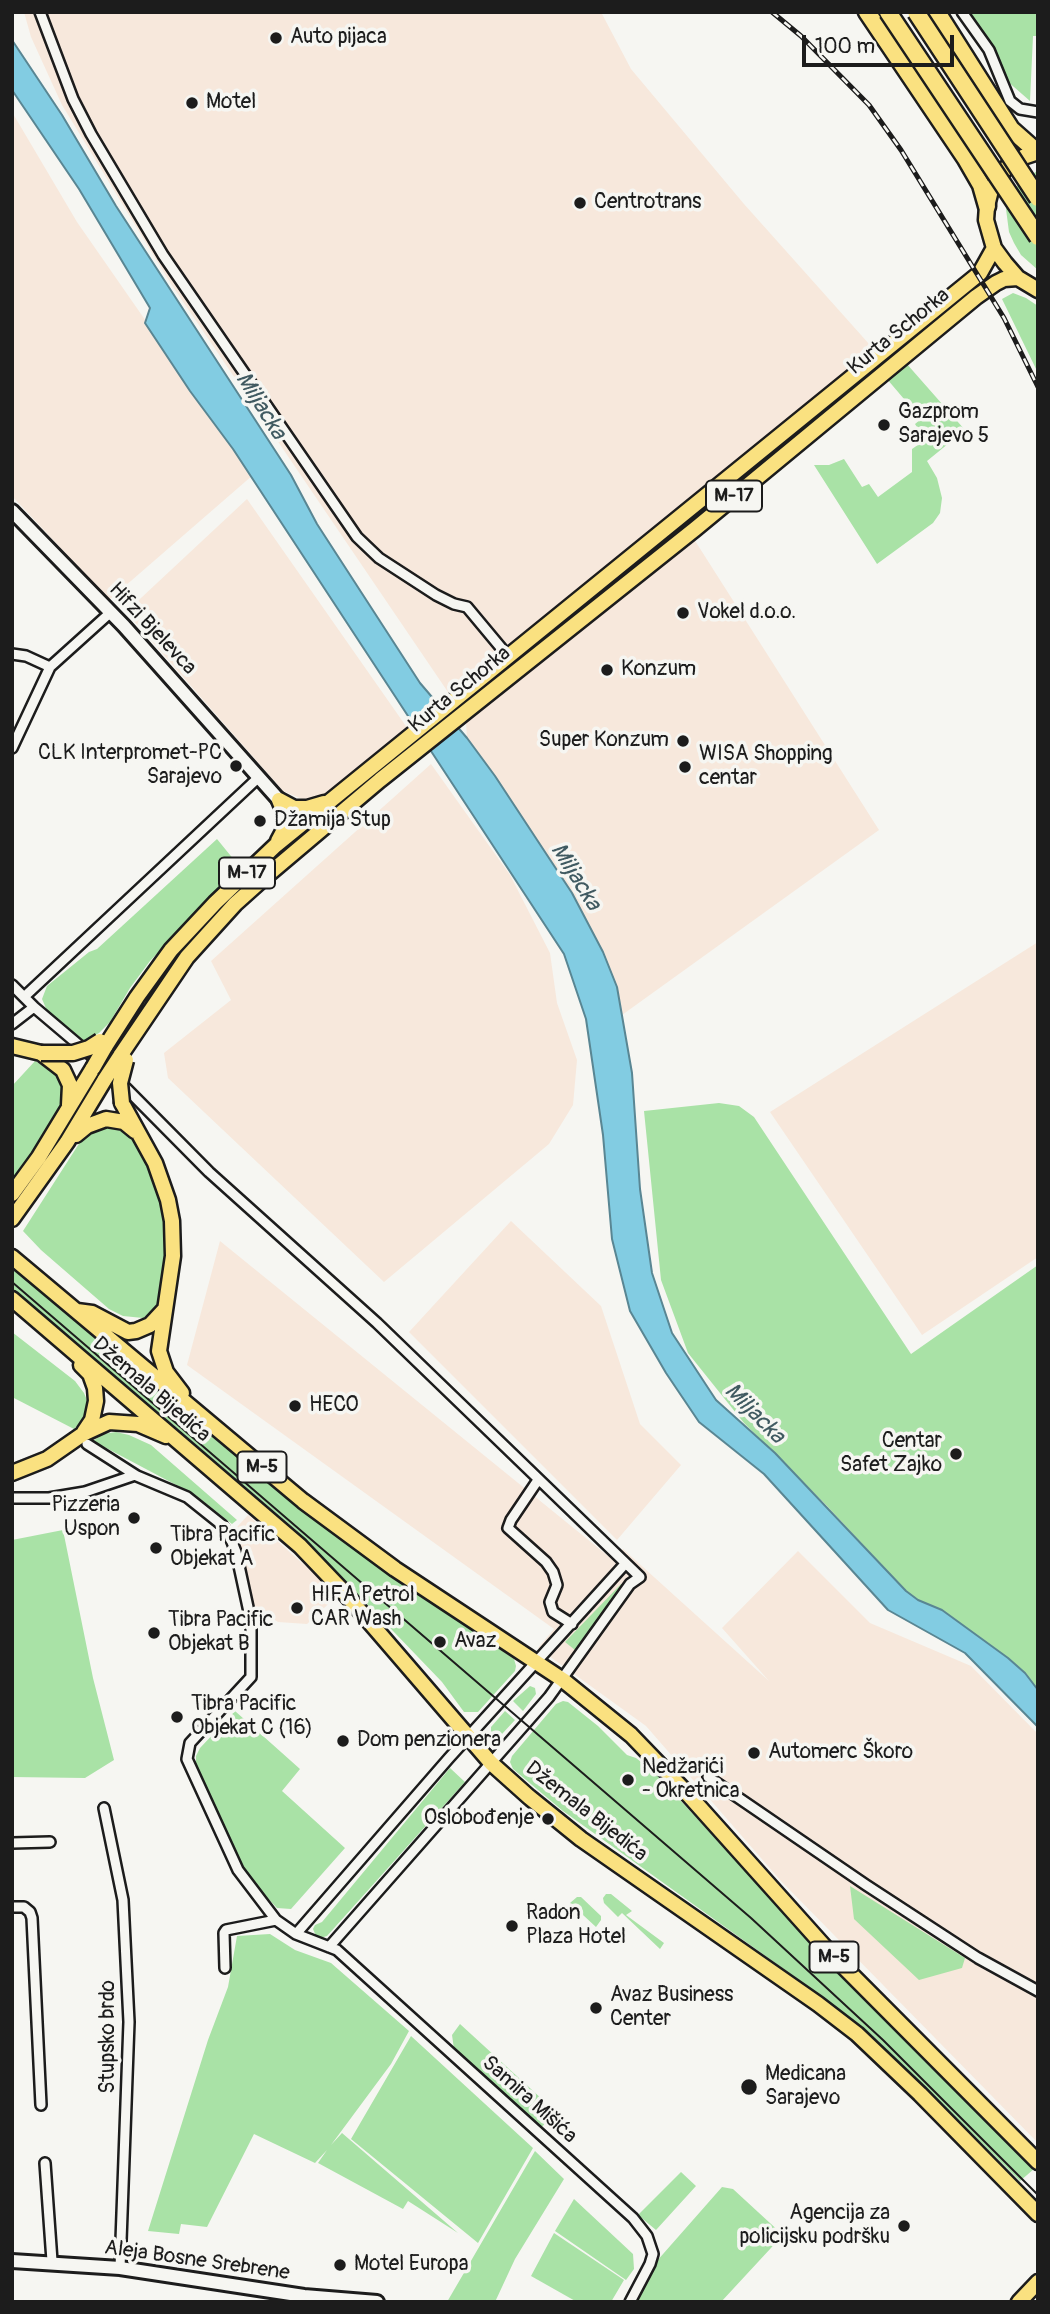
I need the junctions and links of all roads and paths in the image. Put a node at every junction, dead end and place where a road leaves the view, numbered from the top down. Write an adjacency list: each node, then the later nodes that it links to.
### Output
1 (40, 12): 18 (street)
2 (867, 12): 10 (highway)
3 (888, 12): 11 (highway, bridge)
4 (916, 12): 9 (highway, bridge)
5 (937, 12): 8 (highway)
6 (962, 12): 7 (street)
7 (1038, 112)
8 (1037, 152): 10 (main road)
9 (1038, 198)
10 (986, 206): 12 (main road)
11 (1038, 237)
12 (994, 248): 13 (main road); 18 (main road, Kurta Schorka / M-17)
13 (1018, 278): 14 (main road); 32 (main road, Kurta Schorka / M-17)
14 (1038, 290)
15 (12, 512): 16 (main road, Hifzi Bjelevca)
16 (111, 612): 19 (street); 21 (main road, Hifzi Bjelevca)
17 (12, 654): 19 (street)
18 (507, 655): 23 (main road, Kurta Schorka / M-17)
19 (50, 667): 20 (street)
20 (12, 748)
21 (259, 777): 22 (main road, Hifzi Bjelevca); 26 (street)
22 (279, 800): 23 (main road); 24 (main road)
23 (328, 801): 24 (main road, Kurta Schorka / M-17)
24 (276, 845): 29 (main road, Kurta Schorka / M-17)
25 (12, 985): 26 (street)
26 (24, 997): 27 (street)
27 (34, 1007): 28 (street); 48 (street)
28 (12, 1024)
29 (103, 1044): 31 (main road, bridge); 33 (main road, Kurta Schorka, bridge)
30 (12, 1046): 31 (main road)
31 (41, 1053): 33 (main road, bridge)
32 (123, 1058): 34 (main road, bridge); 35 (main road, bridge)
33 (66, 1113): 36 (main road, Kurta Schorka)
34 (139, 1134): 35 (main road); 40 (main road)
35 (68, 1143): 37 (main road)
36 (12, 1194)
37 (12, 1219)
38 (12, 1257): 41 (main road, Džemala Bijedića / M-5)
39 (12, 1299): 42 (main road, Džemala Bijedića)
40 (164, 1310): 41 (main road); 43 (main road)
41 (75, 1311): 43 (main road, Džemala Bijedića / M-5)
42 (44, 1326): 44 (main road); 45 (main road, Džemala Bijedića / M-5)
43 (192, 1409): 52 (main road, Džemala Bijedića / M-5)
44 (85, 1439): 45 (main road); 46 (main road); 47 (street)
45 (177, 1440): 54 (main road, Džemala Bijedića / M-5)
46 (12, 1473)
47 (135, 1475): 49 (street); 61 (street)
48 (538, 1480): 50 (street); 51 (street)
49 (12, 1498)
50 (625, 1564): 51 (street); 53 (street)
51 (572, 1624): 52 (street)
52 (536, 1662): 53 (main road, Džemala Bijedića / M-5); 54 (street)
53 (563, 1681): 55 (street); 67 (main road, Džemala Bijedića / M-5)
54 (469, 1737): 55 (main road, Džemala Bijedića / M-5); 62 (street)
55 (491, 1763): 63 (street); 69 (main road, Džemala Bijedića / M-5)
56 (708, 1777): 65 (street)
57 (104, 1808): 72 (street, Stupsko brdo)
58 (50, 1842): 59 (street)
59 (12, 1843)
60 (12, 1907): 66 (street)
61 (276, 1920): 62 (street); 64 (street)
62 (296, 1934): 63 (street)
63 (329, 1947): 76 (street, Samira Mišića)
64 (225, 1968)
65 (1038, 1991)
66 (41, 2105)
67 (1038, 2162)
68 (46, 2163): 71 (street)
69 (1038, 2214)
70 (12, 2261): 71 (main road, Aleja Bosne Srebrene)
71 (57, 2263): 72 (main road, Aleja Bosne Srebrene)
72 (120, 2268): 74 (main road, Aleja Bosne Srebrene)
73 (1038, 2281): 77 (main road)
74 (303, 2299): 75 (main road, Aleja Bosne Srebrene)
75 (377, 2302)
76 (630, 2302)
77 (1019, 2302)

